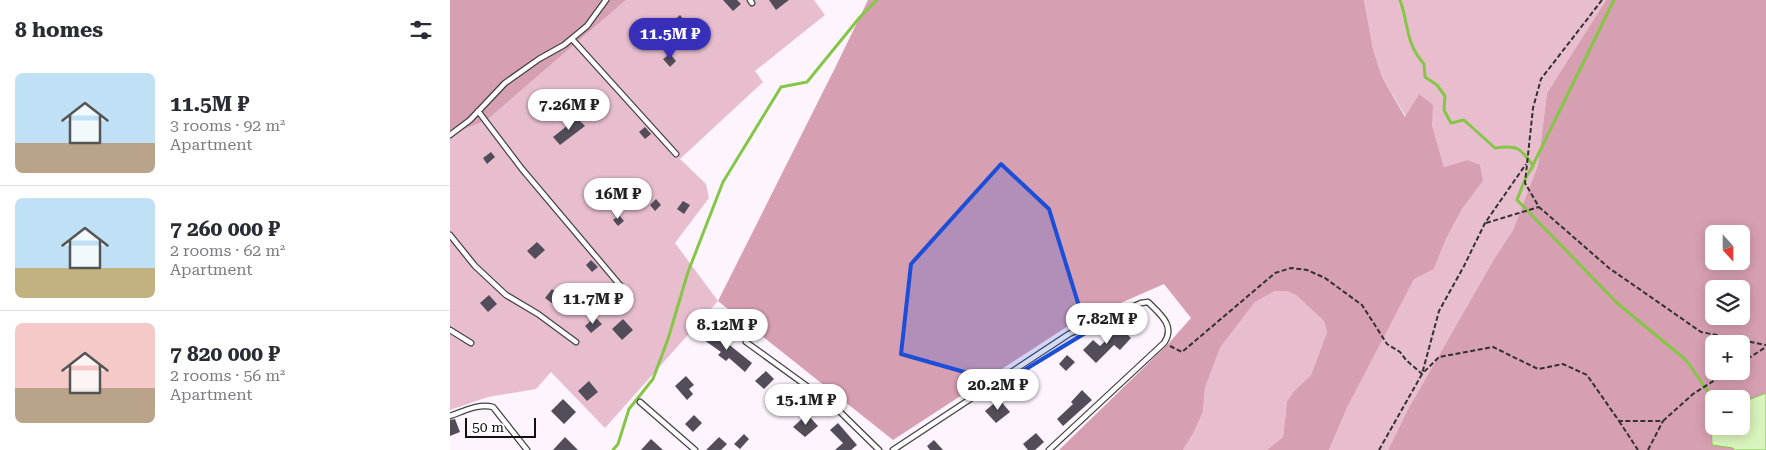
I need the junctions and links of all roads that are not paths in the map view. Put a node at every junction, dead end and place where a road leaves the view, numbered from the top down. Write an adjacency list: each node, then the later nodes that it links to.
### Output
1 (606, 0): 2 (lane)
2 (572, 39): 3 (lane); 5 (lane)
3 (478, 111): 4 (lane); 7 (lane)
4 (450, 135)
5 (676, 154)
6 (450, 235): 9 (lane)
7 (630, 297)
8 (450, 330): 11 (lane)
9 (576, 342)
10 (746, 342): 16 (lane)
11 (471, 343)
12 (640, 402): 15 (lane)
13 (450, 416): 14 (lane)
14 (527, 450)
15 (695, 450)
16 (879, 450)
17 (893, 450): 18 (lane)
18 (1049, 450)

